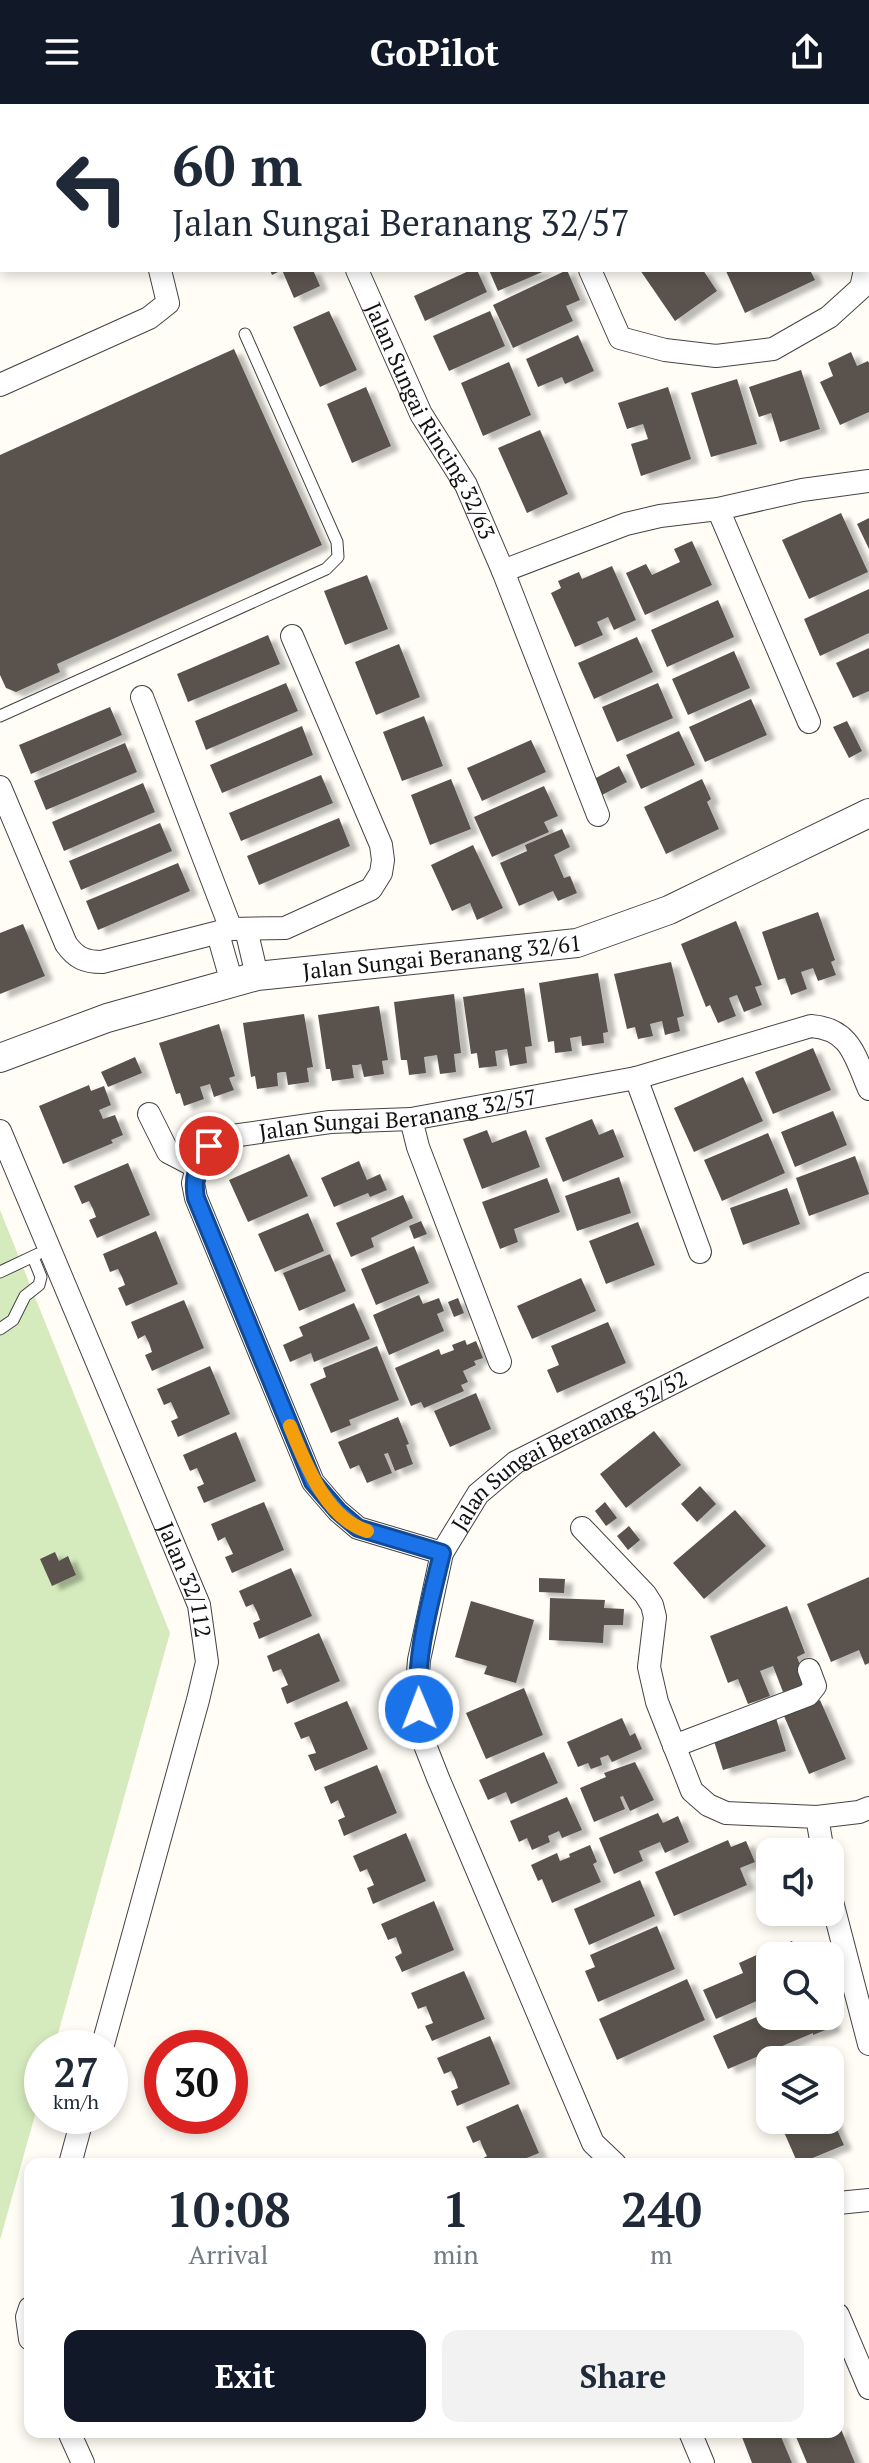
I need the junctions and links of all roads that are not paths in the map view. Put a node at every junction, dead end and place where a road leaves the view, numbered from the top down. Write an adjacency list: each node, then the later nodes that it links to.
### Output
1 (160, 272): 6 (street)
2 (358, 272): 9 (street, Jalan Sungai Rincing 32/63)
3 (591, 272): 4 (street)
4 (866, 272)
5 (245, 334): 12 (lane)
6 (0, 385)
7 (869, 481): 8 (street)
8 (718, 509): 9 (street); 13 (street)
9 (503, 571): 16 (street, Jalan Sungai Rincing 32/63)
10 (292, 636): 17 (street)
11 (142, 697): 17 (street)
12 (0, 716)
13 (809, 722)
14 (0, 787): 17 (street)
15 (869, 813): 18 (street, Jalan Sungai Beranang 32/61)
16 (598, 815)
17 (232, 931): 18 (street)
18 (245, 979): 19 (street, Jalan Sungai Beranang 32/61)
19 (0, 1058)
20 (636, 1078): 21 (street, Jalan Sungai Beranang 32/57); 23 (street, Jalan Sungai Beranang 32/57); 26 (street)
21 (869, 1089)
22 (149, 1114): 25 (street)
23 (411, 1119): 25 (street, Jalan Sungai Beranang 32/57); 31 (street)
24 (0, 1131): 27 (street, Jalan 32/112)
25 (197, 1167): 33 (street)
26 (700, 1252)
27 (42, 1253): 28 (lane); 30 (lane); 40 (street, Jalan 32/112)
28 (0, 1272)
29 (869, 1284): 33 (street, Jalan Sungai Beranang 32/52)
30 (0, 1329)
31 (500, 1362)
32 (582, 1528): 35 (street)
33 (442, 1553): 44 (street, Jalan Sungai Beranang 32/52)
34 (809, 1670): 35 (street)
35 (674, 1746): 37 (street)
36 (869, 1808): 37 (street)
37 (817, 1817): 38 (street)
38 (821, 1838)
39 (838, 1926): 41 (street)
40 (107, 2030)
41 (869, 2044)
42 (78, 2134): 43 (street)
43 (72, 2158)
44 (608, 2158)
45 (869, 2200): 46 (street)
46 (844, 2202)
47 (844, 2329): 48 (street)
48 (869, 2388)
49 (693, 2438): 50 (street)
50 (703, 2463)

